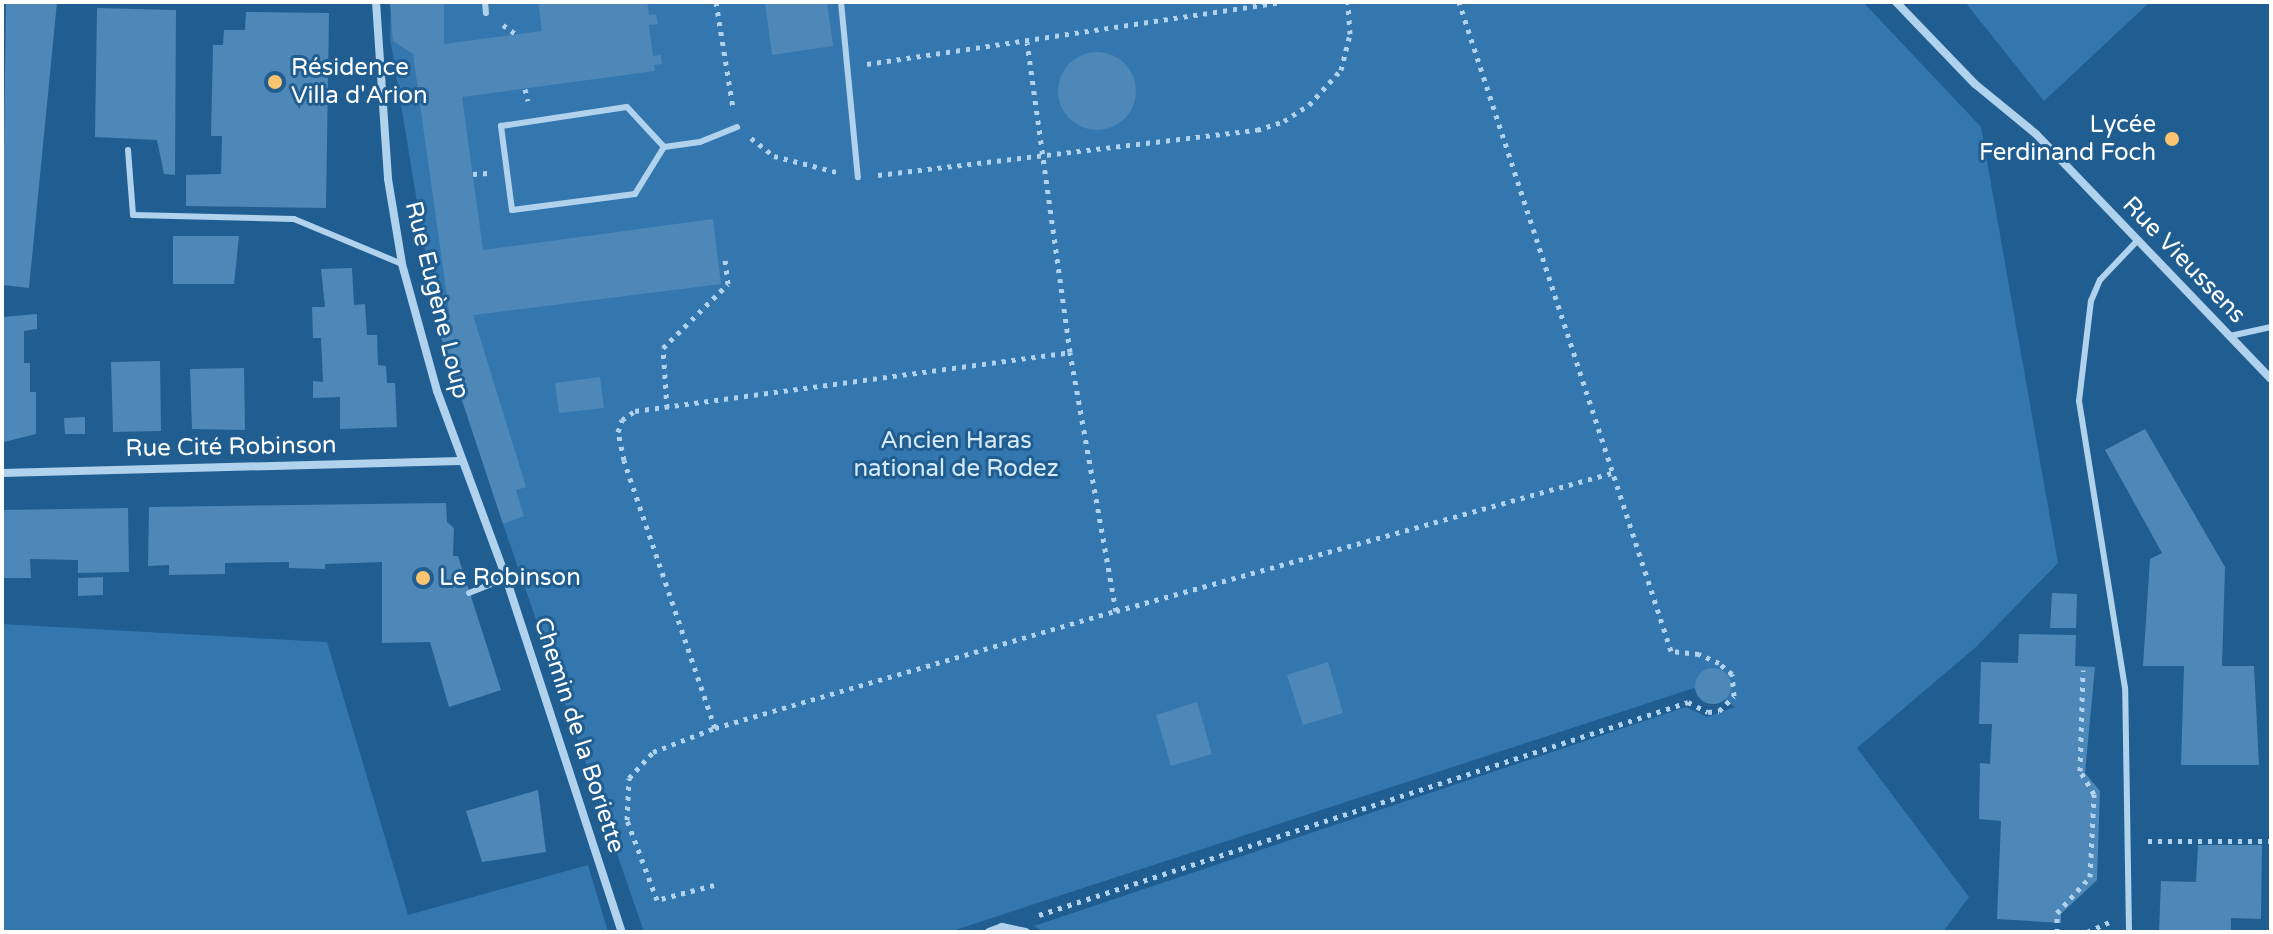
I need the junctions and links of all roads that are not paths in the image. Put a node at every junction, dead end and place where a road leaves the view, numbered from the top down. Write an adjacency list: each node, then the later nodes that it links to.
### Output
1 (376, 2): 11 (street, Rue Eugène Loup)
2 (485, 2): 5 (lane)
3 (841, 2): 9 (lane)
4 (1896, 2): 10 (street, Rue Vieussens)
5 (486, 13)
6 (737, 127): 7 (lane)
7 (664, 147): 7 (lane)
8 (128, 150): 11 (lane)
9 (858, 177)
10 (2137, 241): 13 (street, Rue Vieussens); 22 (lane)
11 (402, 264): 15 (street, Rue Eugène Loup)
12 (2271, 327): 13 (lane)
13 (2230, 336): 14 (street, Rue Vieussens)
14 (2271, 379)
15 (460, 461): 16 (street, Rue Cité Robinson); 17 (street, Chemin de la Boriette)
16 (2, 473)
17 (506, 578): 18 (lane); 19 (street, Chemin de la Boriette)
18 (469, 593)
19 (622, 932)
20 (989, 932): 21 (street)
21 (1025, 932)
22 (2129, 932)

